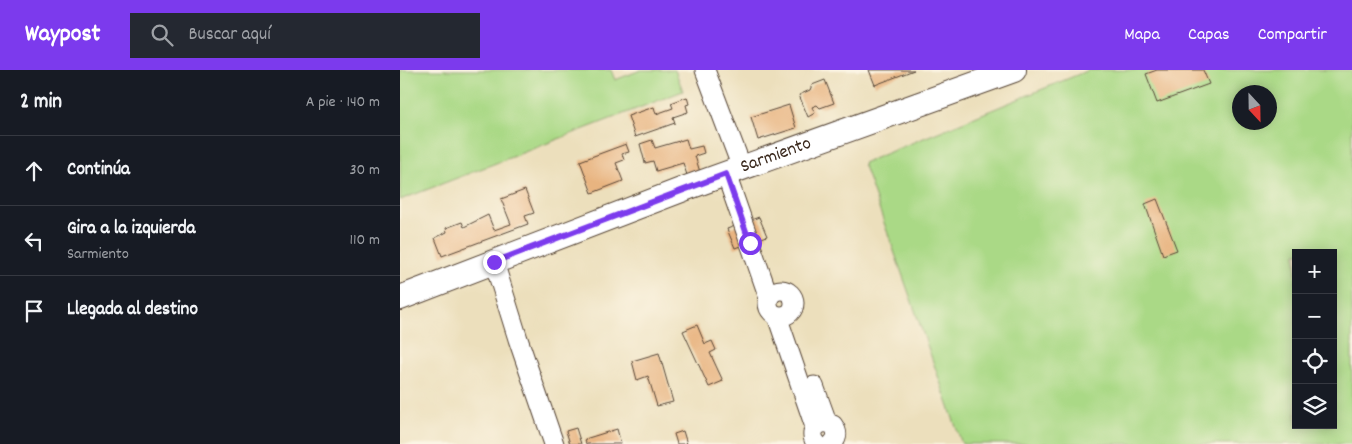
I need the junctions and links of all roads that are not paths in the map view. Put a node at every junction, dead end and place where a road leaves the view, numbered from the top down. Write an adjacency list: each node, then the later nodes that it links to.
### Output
1 (705, 70): 3 (street)
2 (1014, 70): 3 (main road, Sarmiento)
3 (735, 170): 4 (main road, Sarmiento); 6 (street)
4 (494, 262): 5 (main road, Sarmiento); 7 (street)
5 (400, 298)
6 (827, 437)
7 (554, 444)

